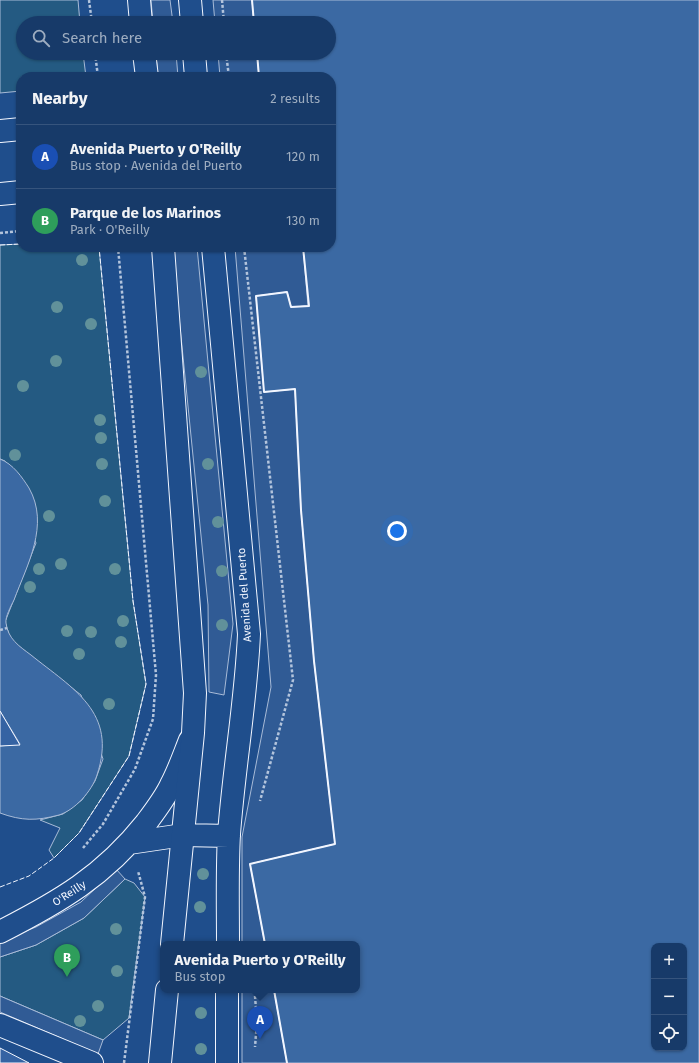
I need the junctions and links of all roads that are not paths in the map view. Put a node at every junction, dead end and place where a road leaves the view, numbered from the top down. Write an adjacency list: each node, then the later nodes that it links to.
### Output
1 (139, 0): 3 (main road)
2 (190, 0): 4 (main road)
3 (140, 16)
4 (191, 16)
5 (145, 60): 7 (main road)
6 (195, 60): 8 (main road)
7 (146, 72)
8 (196, 72)
9 (16, 129): 10 (main road)
10 (0, 131)
11 (16, 192): 12 (main road)
12 (0, 194)
13 (163, 252): 15 (main road)
14 (213, 252): 17 (main road, Avenida del Puerto)
15 (193, 733): 16 (main road); 18 (main road, O'Reilly)
16 (183, 834): 17 (main road); 18 (main road); 20 (main road)
17 (229, 836): 21 (main road, Avenida del Puerto)
18 (130, 843): 19 (main road, O'Reilly)
19 (0, 932)
20 (172, 941)
21 (228, 941)
22 (166, 993): 26 (main road)
23 (227, 993): 27 (main road)
24 (0, 1025): 25 (main road)
25 (92, 1063)
26 (160, 1063)
27 (227, 1063)

